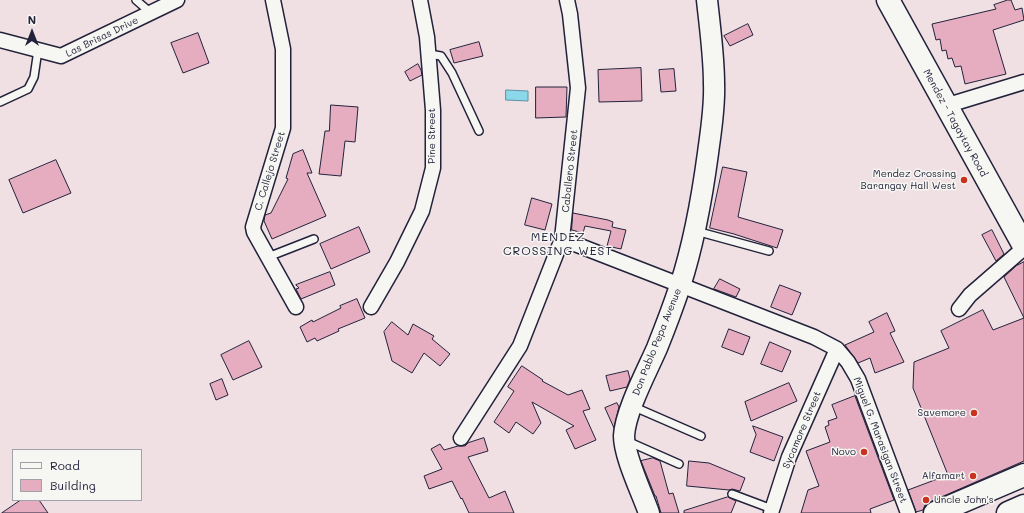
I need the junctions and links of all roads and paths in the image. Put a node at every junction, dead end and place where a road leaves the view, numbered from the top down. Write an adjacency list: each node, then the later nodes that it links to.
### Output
1 (136, 0): 8 (lane)
2 (177, 0): 8 (street, Las Brisas Drive)
3 (273, 0): 21 (street, C. Callejo Street)
4 (420, 0): 11 (street, Pine Street)
5 (567, 0): 18 (street, Caballero Street)
6 (707, 0): 16 (street, Don Pablo Pepa Avenue)
7 (888, 0): 14 (main road, Mendez - Tagaytay Road)
8 (151, 13): 10 (street, Las Brisas Drive)
9 (0, 40): 10 (street, Las Brisas Drive)
10 (38, 50): 13 (lane)
11 (429, 54): 15 (lane); 24 (street, Pine Street)
12 (1024, 82): 14 (street)
13 (0, 102)
14 (945, 106): 19 (main road, Mendez - Tagaytay Road)
15 (479, 131)
16 (695, 230): 20 (lane); 22 (street, Don Pablo Pepa Avenue)
17 (314, 239): 21 (lane)
18 (562, 239): 22 (street); 29 (street, Caballero Street)
19 (1024, 247): 25 (street)
20 (769, 251)
21 (268, 257): 23 (street, C. Callejo Street)
22 (680, 285): 26 (street); 27 (street, Don Pablo Pepa Avenue)
23 (296, 307)
24 (371, 307)
25 (959, 309)
26 (837, 349): 37 (street, Sycamore Street); 39 (street, Miguel G. Marasigan Street)
27 (632, 406): 28 (lane); 30 (street, Don Pablo Pepa Avenue)
28 (701, 436)
29 (461, 438)
30 (624, 440): 31 (lane); 38 (street, Don Pablo Pepa Avenue)
31 (679, 464)
32 (1024, 475): 35 (main road)
33 (1024, 491): 35 (main road)
34 (732, 494): 37 (lane)
35 (972, 499): 40 (main road)
36 (1024, 506): 41 (main road)
37 (772, 511)
38 (649, 513)
39 (908, 513)
40 (935, 513)
41 (1008, 513)

